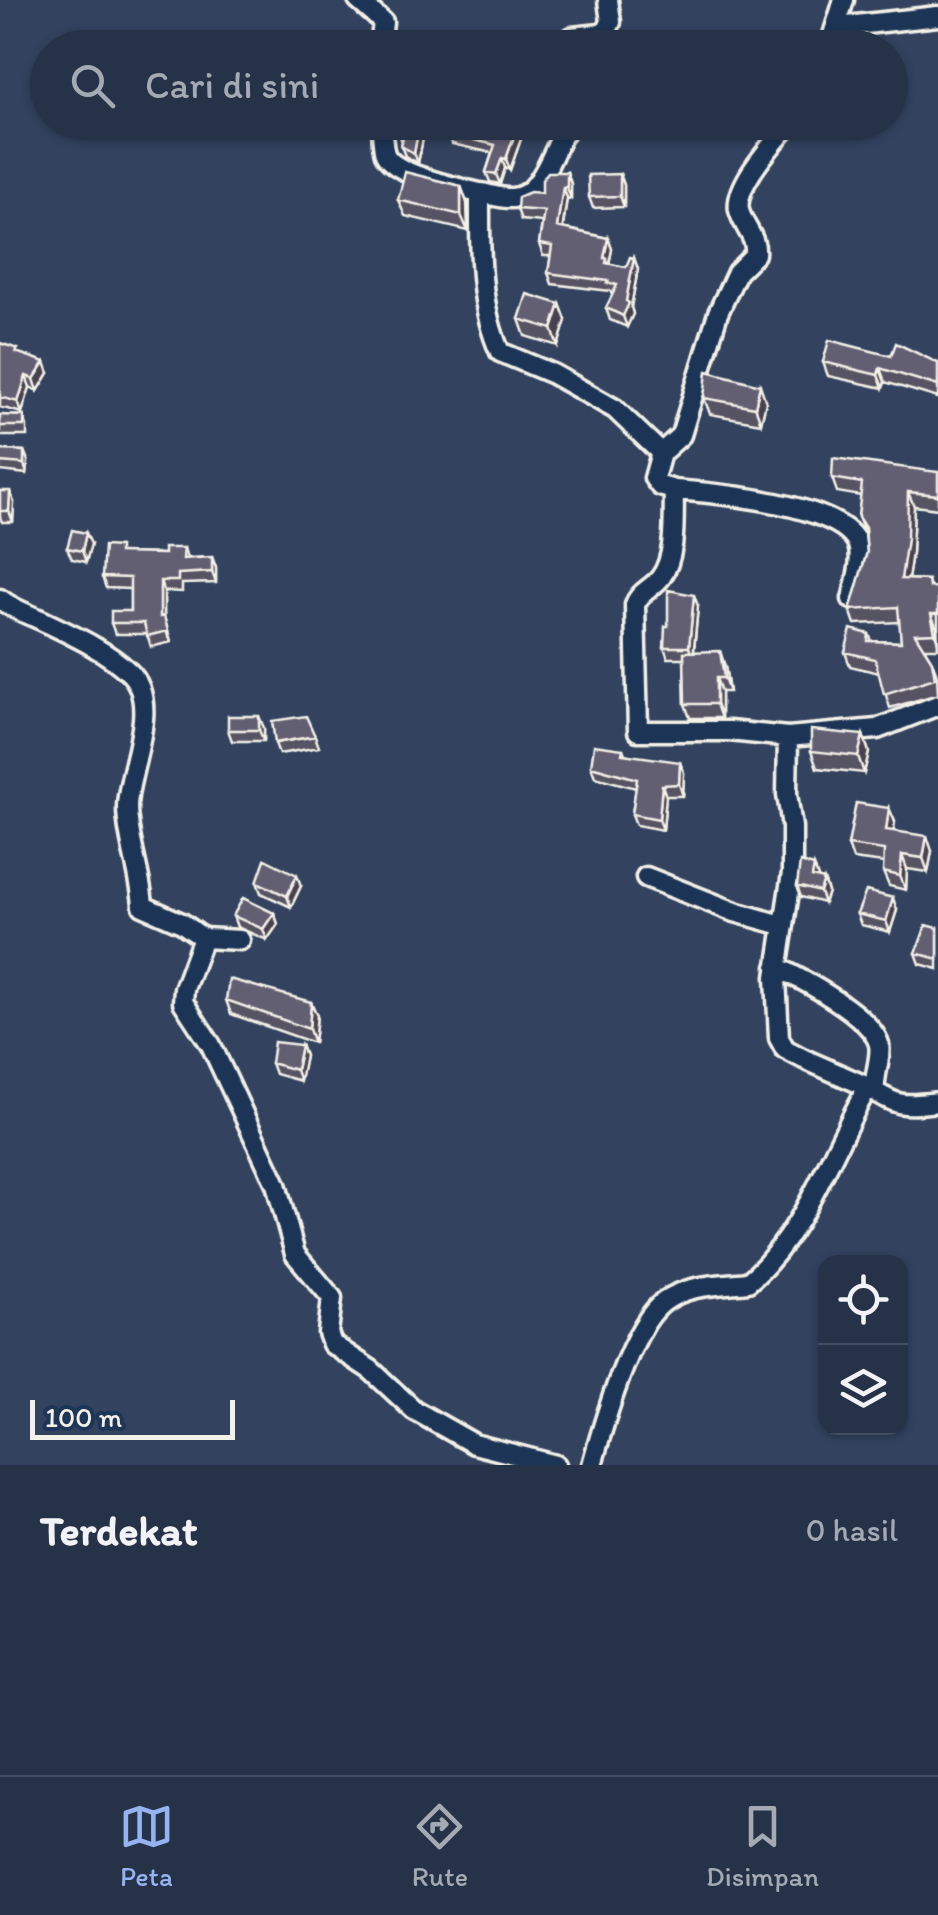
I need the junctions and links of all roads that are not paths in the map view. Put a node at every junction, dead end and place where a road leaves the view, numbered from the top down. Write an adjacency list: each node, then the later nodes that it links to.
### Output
1 (358, 0): 6 (street)
2 (608, 0): 7 (street)
3 (844, 0): 5 (street)
4 (938, 16): 5 (street)
5 (838, 28)
6 (381, 30)
7 (607, 30)
8 (383, 140): 11 (street)
9 (561, 140): 11 (street)
10 (775, 140): 12 (street)
11 (480, 193): 12 (street)
12 (661, 453): 13 (street)
13 (674, 490): 15 (street); 17 (street)
14 (0, 599): 20 (street)
15 (852, 599)
16 (938, 705): 17 (street)
17 (788, 737): 19 (street)
18 (646, 877): 19 (street)
19 (782, 925): 22 (street)
20 (204, 938): 21 (street); 25 (street)
21 (240, 940)
22 (777, 968): 23 (street); 23 (street)
23 (885, 1097): 24 (street); 26 (street)
24 (938, 1102)
25 (556, 1465)
26 (592, 1465)

